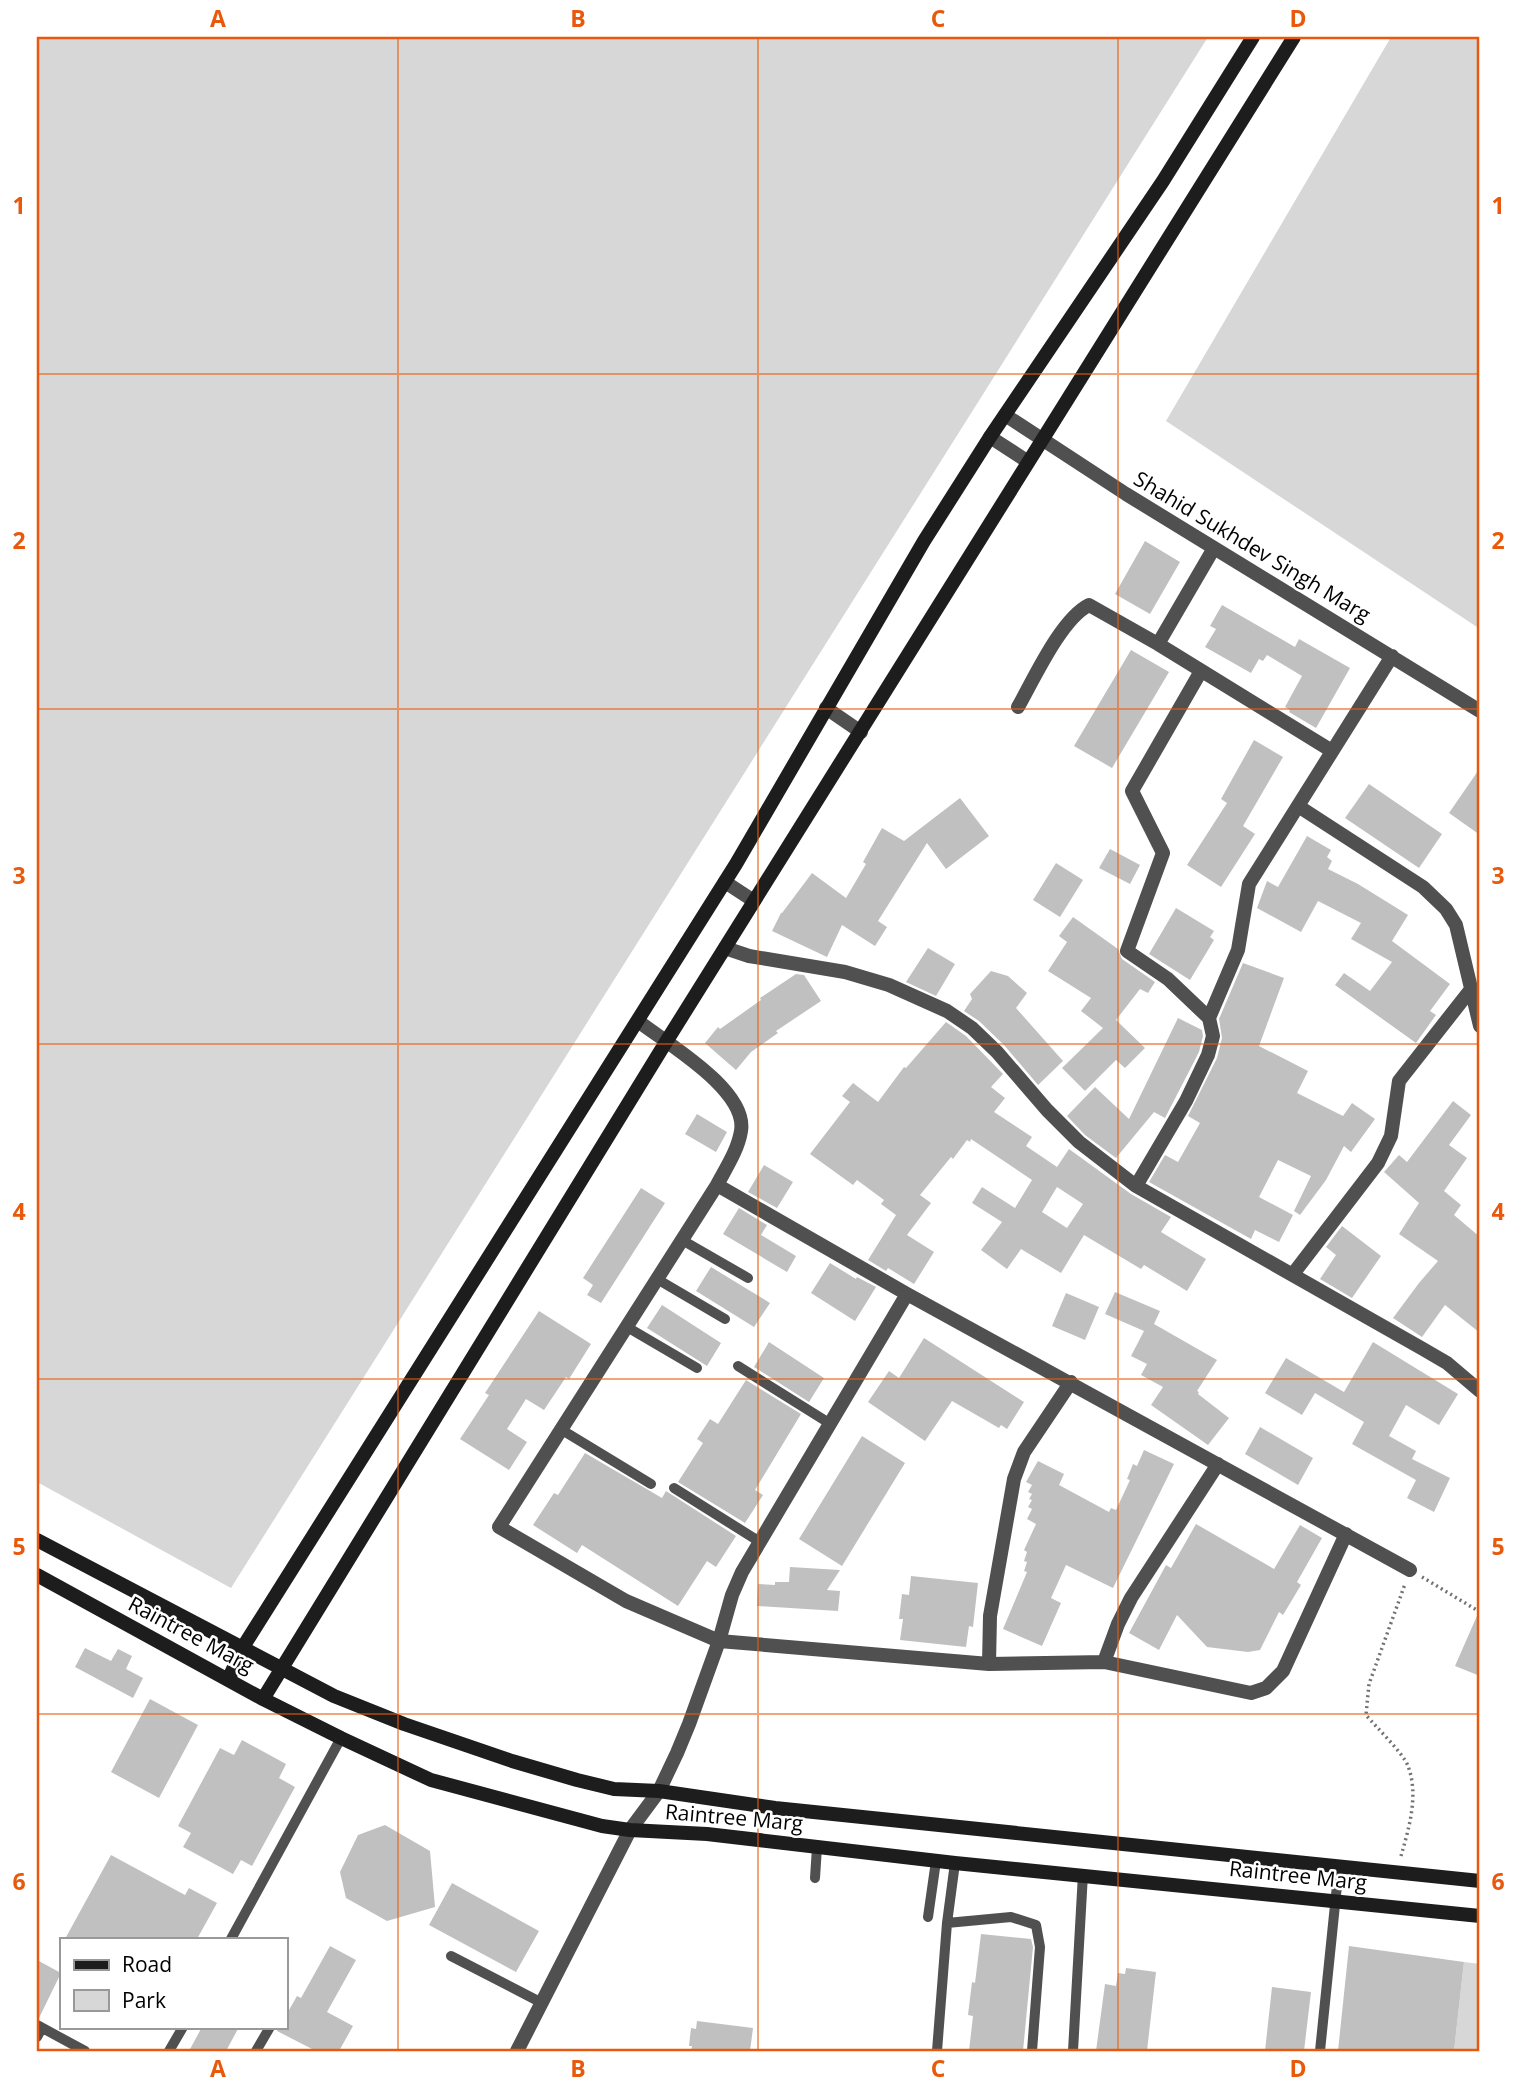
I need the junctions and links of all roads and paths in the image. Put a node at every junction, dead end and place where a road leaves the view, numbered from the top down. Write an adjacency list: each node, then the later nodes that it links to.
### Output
1 (1253, 37): 3 (main road)
2 (1294, 37): 5 (main road)
3 (1004, 415): 4 (main road); 5 (street, Shahid Sukhdev Singh Marg)
4 (990, 437): 6 (street); 12 (main road)
5 (1041, 440): 6 (main road); 7 (street, Shahid Sukhdev Singh Marg)
6 (1027, 461): 14 (main road)
7 (1214, 548): 8 (street); 9 (street, Shahid Sukhdev Singh Marg)
8 (1158, 644): 10 (street); 11 (street)
9 (1392, 656): 13 (street, Shahid Sukhdev Singh Marg); 15 (street)
10 (1201, 671): 15 (street); 21 (street)
11 (1018, 707)
12 (826, 708): 14 (street); 17 (main road)
13 (1480, 711)
14 (861, 732): 18 (main road)
15 (1332, 751): 16 (street)
16 (1298, 806): 20 (street); 21 (street)
17 (725, 882): 18 (street); 22 (main road)
18 (754, 901): 19 (main road)
19 (725, 948): 24 (main road); 26 (street)
20 (1472, 988): 23 (street); 28 (street)
21 (1209, 1017): 26 (street)
22 (638, 1021): 24 (street); 50 (main road)
23 (1480, 1026)
24 (666, 1042): 25 (street); 53 (main road)
25 (717, 1185): 27 (street); 31 (street)
26 (1136, 1186): 28 (street)
27 (682, 1240): 29 (lane); 30 (street)
28 (1293, 1274): 37 (street)
29 (748, 1278)
30 (657, 1279): 32 (lane); 33 (street)
31 (907, 1294): 36 (street); 38 (street)
32 (725, 1319)
33 (627, 1326): 35 (lane); 39 (street)
34 (738, 1366): 38 (lane)
35 (697, 1368)
36 (1071, 1382): 40 (street); 52 (street)
37 (1480, 1391)
38 (830, 1423): 45 (street)
39 (562, 1430): 41 (lane); 49 (street)
40 (1218, 1464): 43 (street); 51 (street)
41 (651, 1484)
42 (674, 1488): 45 (lane)
43 (1346, 1534): 46 (street); 51 (street)
44 (37, 1540): 50 (main road, Raintree Marg)
45 (760, 1542): 49 (street)
46 (1410, 1570): 48 (path); 63 (path)
47 (37, 1575): 54 (main road, Raintree Marg)
48 (1480, 1612)
49 (719, 1641): 52 (street); 57 (street)
50 (243, 1647): 53 (main road, Raintree Marg); 54 (main road)
51 (1104, 1662): 52 (street)
52 (989, 1664)
53 (283, 1668): 55 (main road); 57 (main road, Raintree Marg)
54 (229, 1678): 55 (main road, Raintree Marg)
55 (263, 1699): 56 (main road, Raintree Marg)
56 (341, 1738): 58 (main road, Raintree Marg); 71 (lane)
57 (659, 1791): 58 (street); 62 (main road, Raintree Marg)
58 (630, 1830): 59 (main road, Raintree Marg); 73 (street)
59 (817, 1847): 60 (main road, Raintree Marg); 65 (lane)
60 (936, 1861): 61 (main road, Raintree Marg); 69 (lane)
61 (955, 1863): 64 (main road, Raintree Marg); 70 (lane)
62 (1339, 1866): 63 (main road, Raintree Marg); 67 (lane)
63 (1396, 1872): 66 (main road, Raintree Marg)
64 (1083, 1874): 67 (main road, Raintree Marg); 83 (lane)
65 (814, 1878)
66 (1480, 1881)
67 (1336, 1900): 68 (main road, Raintree Marg); 84 (lane)
68 (1480, 1916)
69 (928, 1917)
70 (947, 1923): 81 (lane); 82 (lane)
71 (232, 1938)
72 (451, 1956): 73 (lane)
73 (542, 2003): 80 (street)
74 (182, 2028): 78 (lane)
75 (269, 2028): 79 (lane)
76 (38, 2030): 77 (lane)
77 (85, 2051)
78 (169, 2051)
79 (256, 2051)
80 (518, 2051)
81 (937, 2051)
82 (1032, 2051)
83 (1073, 2051)
84 (1320, 2051)

